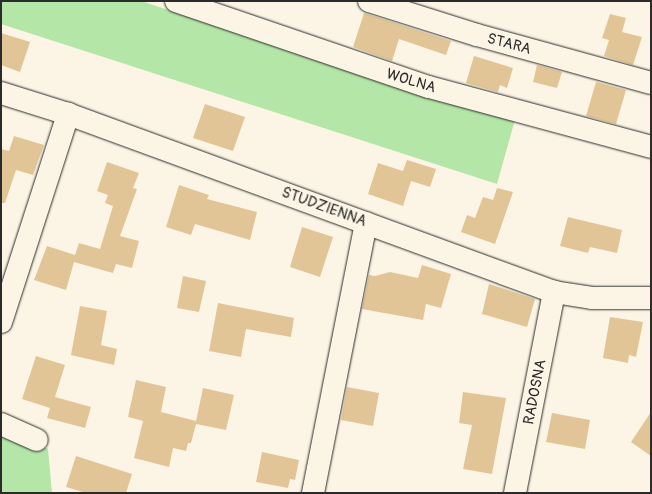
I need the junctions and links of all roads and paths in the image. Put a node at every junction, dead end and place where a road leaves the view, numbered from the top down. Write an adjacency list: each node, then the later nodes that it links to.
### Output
1 (176, 1): 6 (street, WOLNA)
2 (369, 1): 3 (street, STARA)
3 (651, 83)
4 (1, 93): 5 (street, STUDZIENNA)
5 (68, 114): 7 (street, STUDZIENNA); 10 (street)
6 (651, 147)
7 (366, 223): 8 (street, STUDZIENNA); 13 (street)
8 (554, 292): 9 (street, STUDZIENNA); 14 (street, RADOSNA)
9 (651, 298)
10 (1, 322)
11 (1, 424): 12 (street)
12 (37, 440)
13 (313, 493)
14 (515, 493)

